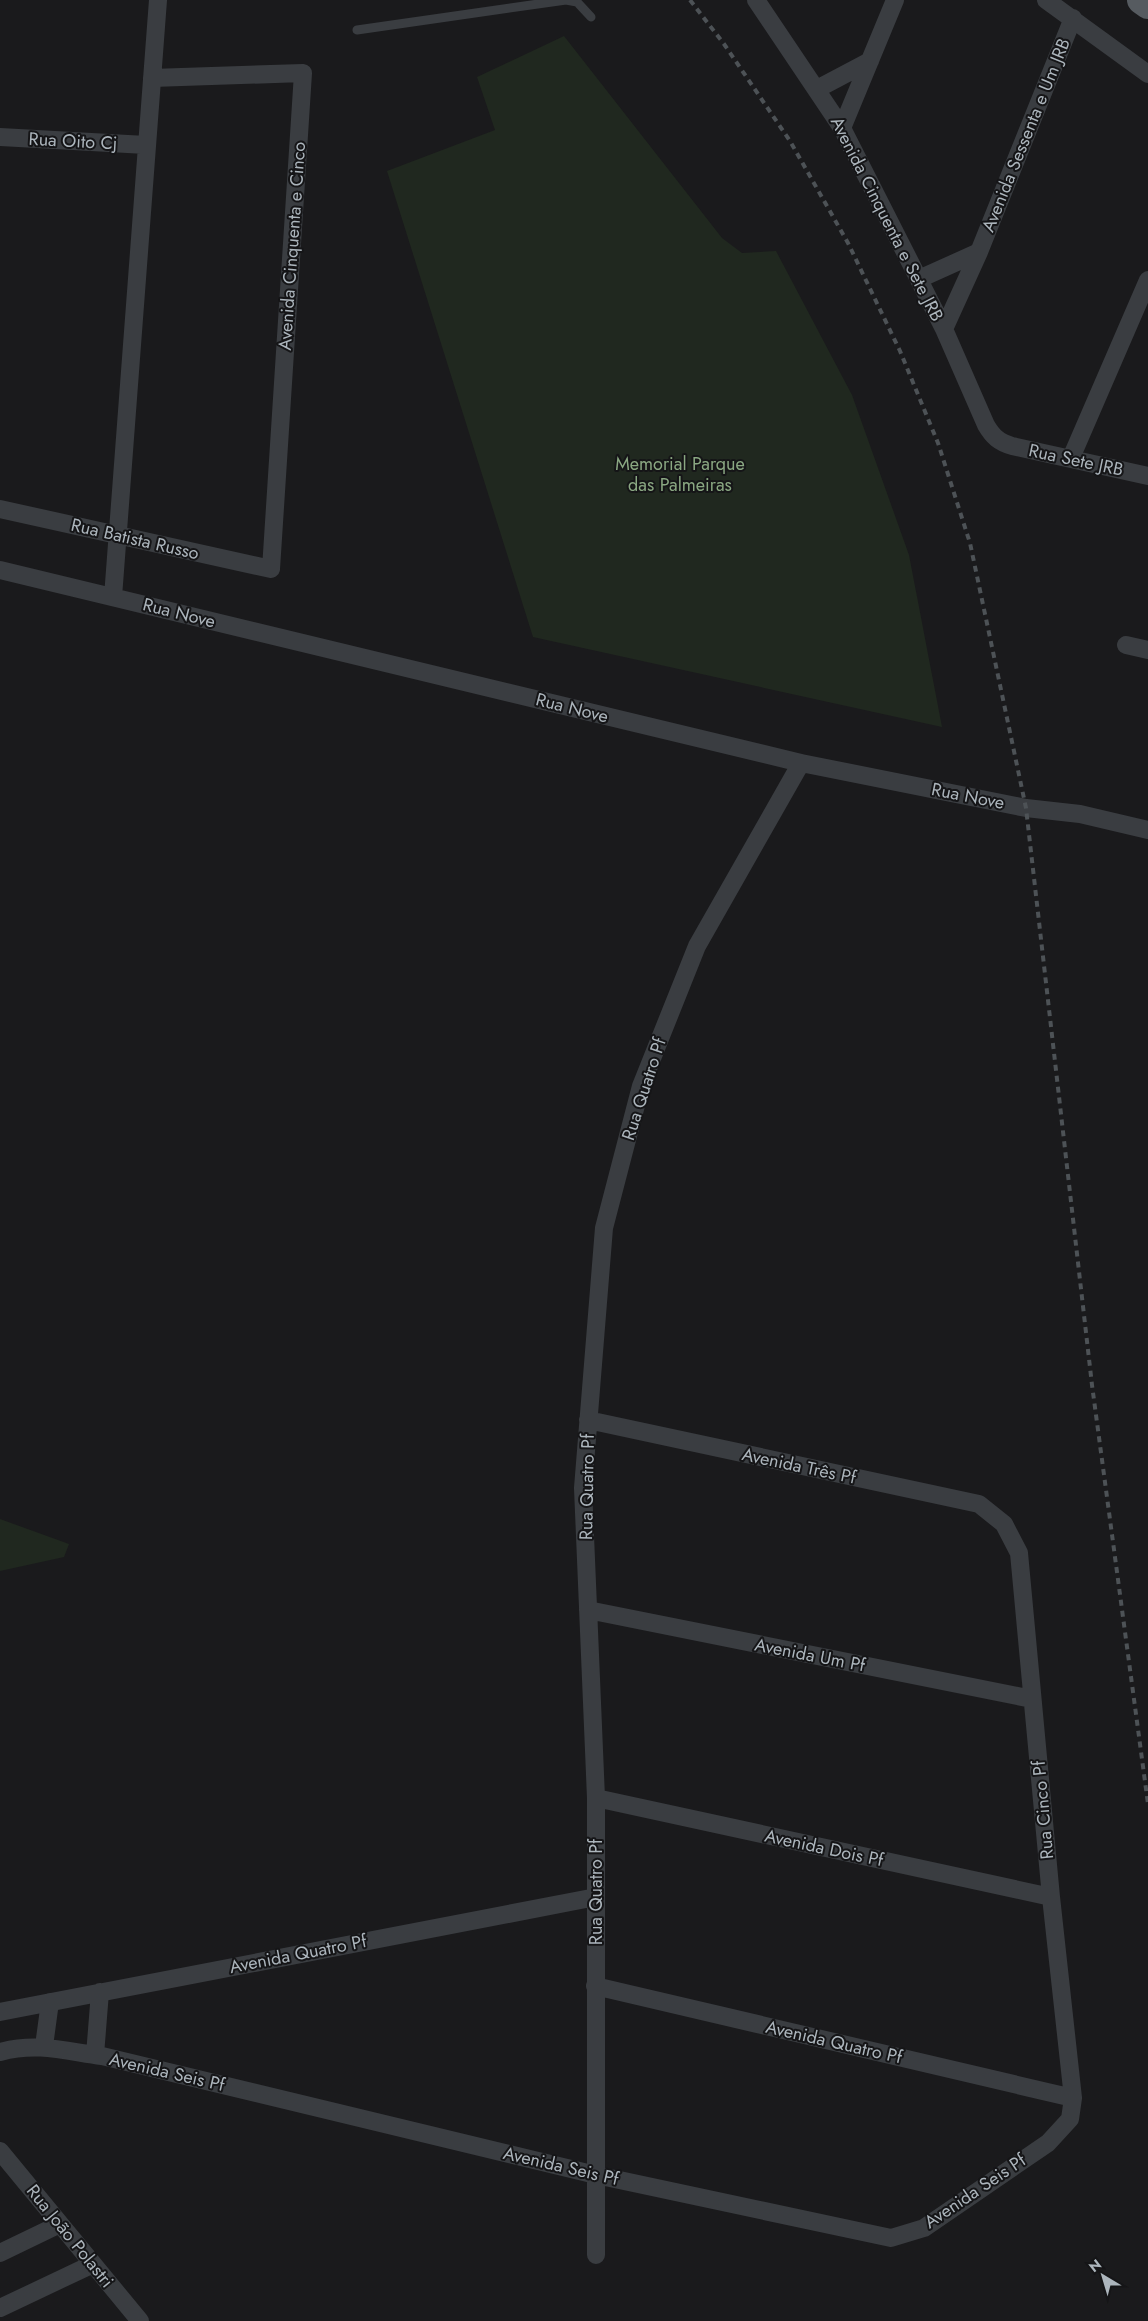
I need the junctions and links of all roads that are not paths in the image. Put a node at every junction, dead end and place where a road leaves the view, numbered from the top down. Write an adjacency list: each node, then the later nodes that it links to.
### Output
1 (158, 0): 12 (street)
2 (756, 0): 13 (street, Avenida Cinquenta e Sete JRB)
3 (895, 0): 10 (street)
4 (1046, 0): 8 (street)
5 (1141, 0): 6 (main road)
6 (1148, 5)
7 (591, 17): 9 (lane)
8 (1073, 18): 11 (street); 17 (street, Avenida Sessenta e Um JRB)
9 (357, 30)
10 (870, 61): 13 (street); 14 (street)
11 (1148, 74)
12 (152, 78): 16 (street); 26 (street, Avenida Cinquenta e Cinco)
13 (818, 89): 14 (street, Avenida Cinquenta e Sete JRB)
14 (842, 128): 18 (street, Avenida Cinquenta e Sete JRB)
15 (0, 137): 16 (street, Rua Oito Cj)
16 (146, 145): 25 (street)
17 (979, 252): 18 (street, Avenida Sessenta e Um JRB); 20 (street, Avenida Sessenta e Um JRB)
18 (919, 279): 20 (street, Avenida Cinquenta e Sete JRB)
19 (1148, 280): 22 (street)
20 (944, 329): 21 (street, Avenida Cinquenta e Sete JRB)
21 (1005, 444): 22 (street, Rua Sete JRB)
22 (1071, 458): 23 (street, Rua Sete JRB)
23 (1148, 476)
24 (0, 509): 25 (street, Rua Batista Russo)
25 (116, 535): 26 (street, Rua Batista Russo); 28 (street)
26 (271, 569)
27 (0, 570): 28 (street, Rua Nove)
28 (113, 597): 31 (street, Rua Nove)
29 (1126, 645): 30 (street)
30 (1148, 650)
31 (801, 763): 32 (street, Rua Nove); 33 (street, Rua Quatro Pf)
32 (1148, 830)
33 (588, 1420): 34 (street, Avenida Três Pf); 35 (street, Rua Quatro Pf)
34 (1004, 1524): 36 (street, Rua Cinco Pf)
35 (588, 1610): 36 (street, Avenida Um Pf); 37 (street, Rua Quatro Pf)
36 (1032, 1699): 39 (street, Rua Cinco Pf)
37 (596, 1798): 38 (street, Rua Quatro Pf); 39 (street, Avenida Dois Pf)
38 (596, 1897): 40 (street, Rua Quatro Pf); 41 (street, Avenida Quatro Pf)
39 (1051, 1897): 47 (street, Rua Cinco Pf)
40 (595, 1986): 47 (street, Avenida Quatro Pf); 49 (street, Rua Quatro Pf)
41 (100, 1992): 42 (street, Avenida Quatro Pf); 46 (street)
42 (50, 2002): 43 (street, Avenida Quatro Pf); 44 (street)
43 (0, 2012)
44 (44, 2046): 45 (street, Avenida Seis Pf); 46 (street, Avenida Seis Pf)
45 (0, 2052)
46 (95, 2055): 49 (street, Avenida Seis Pf)
47 (1073, 2098): 49 (street, Avenida Seis Pf)
48 (0, 2151): 50 (street, Rua João Polastri)
49 (596, 2175): 52 (street, Rua Quatro Pf)
50 (60, 2224): 51 (street); 53 (street, Rua João Polastri)
51 (0, 2253)
52 (596, 2255)
53 (93, 2264): 54 (street); 55 (street, Rua João Polastri)
54 (0, 2308)
55 (140, 2321)

